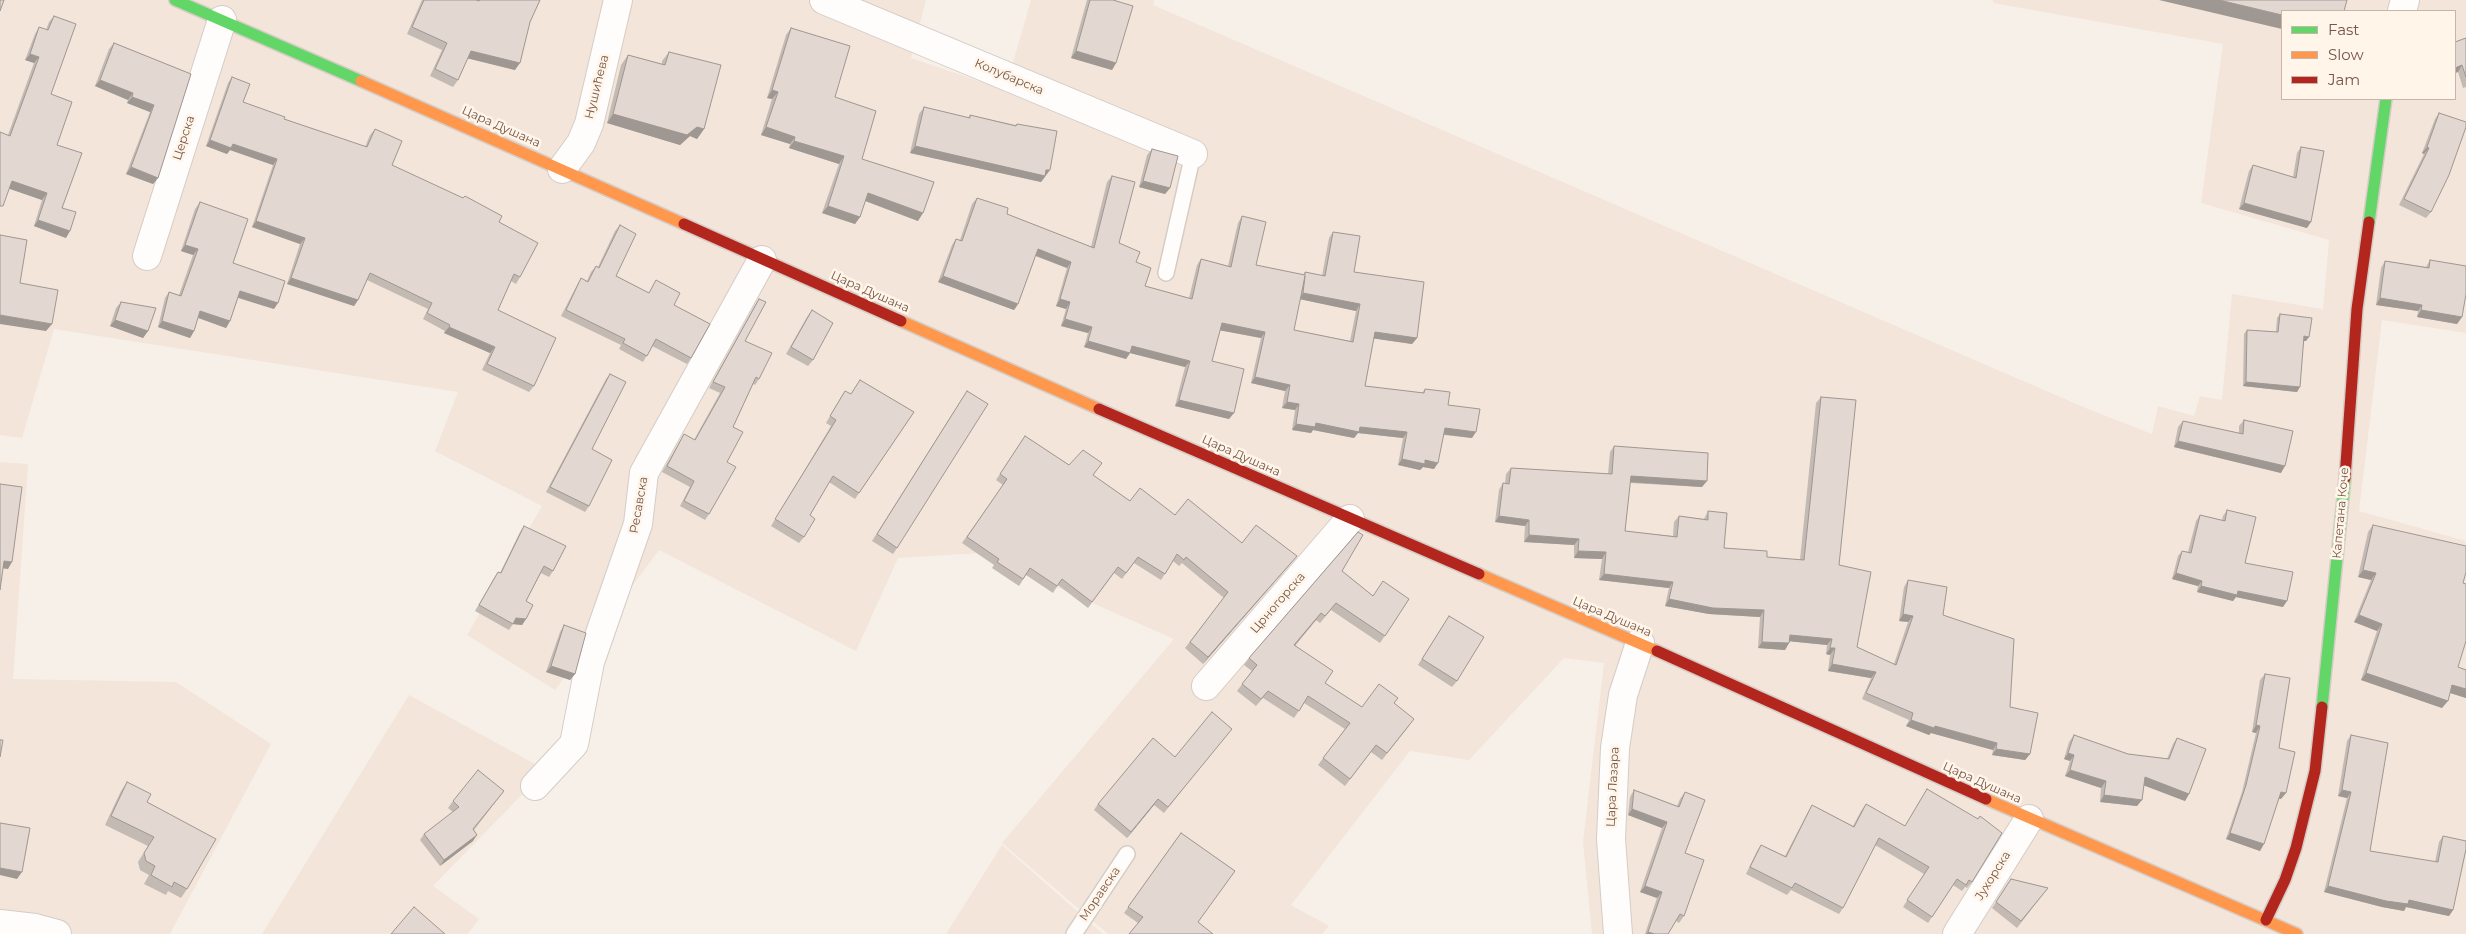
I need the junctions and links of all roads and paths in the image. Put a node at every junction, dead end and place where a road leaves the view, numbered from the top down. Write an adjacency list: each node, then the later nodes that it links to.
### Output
1 (175, 0): 4 (main road, Цара Душана)
2 (618, 0): 7 (street, Нушићева)
3 (824, 0): 6 (street, Колубарска)
4 (222, 20): 7 (main road, Цара Душана); 8 (street, Церска)
5 (2386, 100): 17 (main road, Капетана Коче)
6 (1193, 154): 10 (lane)
7 (562, 169): 9 (main road, Цара Душана)
8 (147, 256)
9 (762, 260): 11 (main road, Цара Душана); 14 (street, Ресавска)
10 (1166, 273)
11 (1350, 519): 12 (main road, Цара Душана); 13 (street, Црногорска)
12 (1640, 643): 15 (main road, Цара Душана); 21 (street, Цара Лазара)
13 (1206, 686)
14 (535, 786)
15 (2029, 819): 17 (main road, Цара Душана); 22 (street, Јухорска)
16 (1127, 854): 20 (lane, Моравска)
17 (2266, 920): 23 (main road, Цара Душана)
18 (0, 924): 19 (street)
19 (57, 934)
20 (1074, 934)
21 (1618, 934)
22 (1958, 934)
23 (2297, 934)

